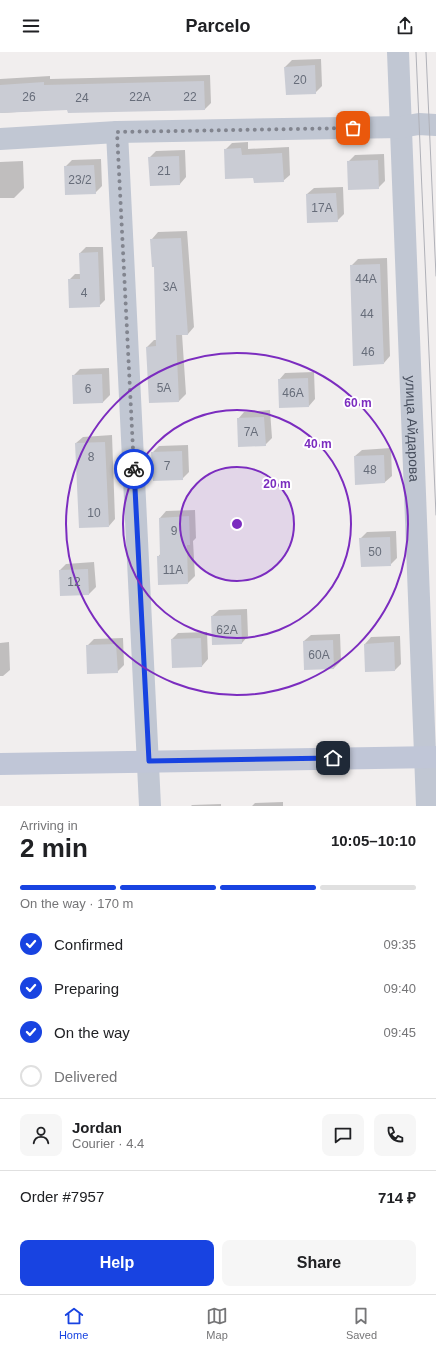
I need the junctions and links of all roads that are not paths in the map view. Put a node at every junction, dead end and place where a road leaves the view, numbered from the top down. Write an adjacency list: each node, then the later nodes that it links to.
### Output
1 (398, 52): 3 (street, улица Айдарова)
2 (436, 125): 3 (street)
3 (401, 127): 4 (street); 6 (street, улица Айдарова)
4 (117, 132): 5 (street); 7 (street)
5 (0, 139)
6 (430, 756): 7 (street); 10 (street, улица Айдарова)
7 (149, 761): 8 (street); 9 (street)
8 (0, 764)
9 (150, 806)
10 (427, 806)

